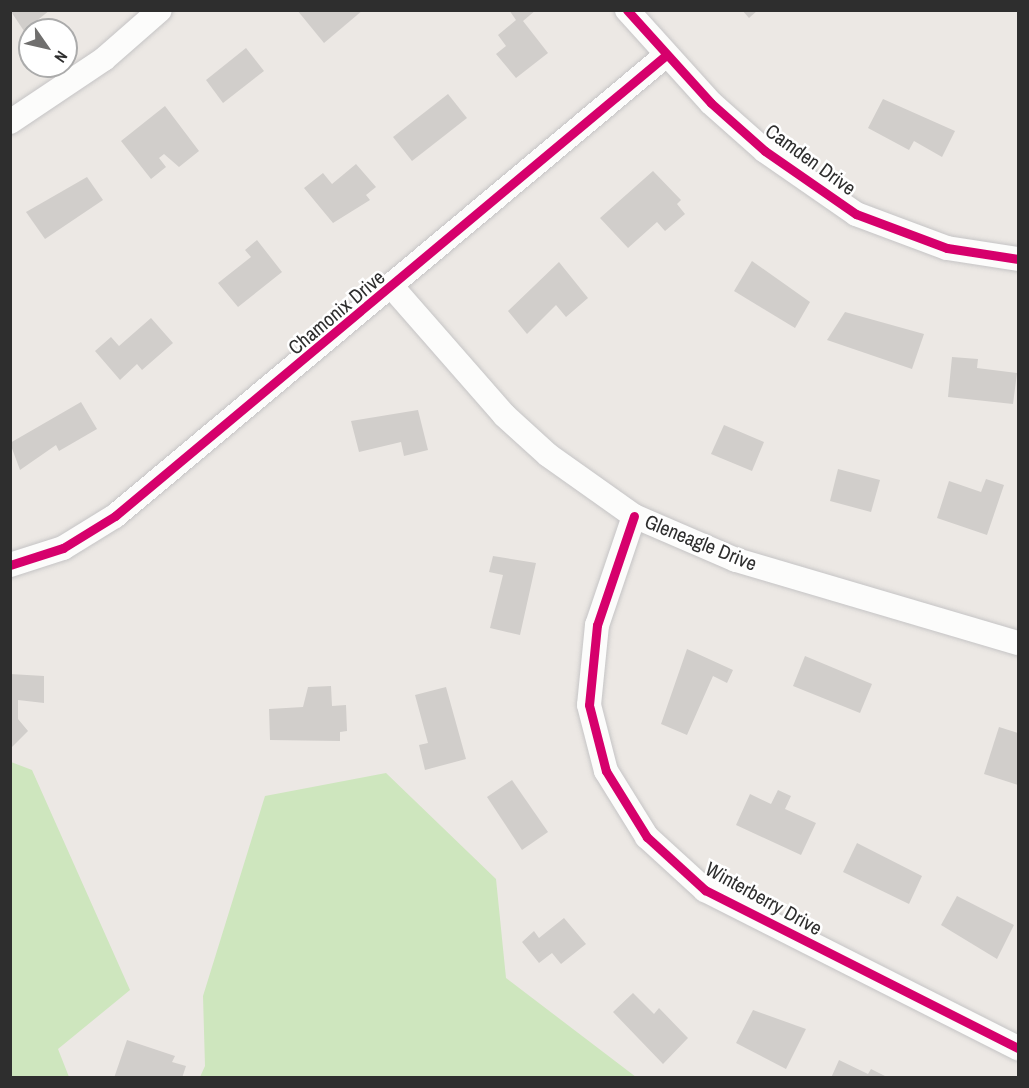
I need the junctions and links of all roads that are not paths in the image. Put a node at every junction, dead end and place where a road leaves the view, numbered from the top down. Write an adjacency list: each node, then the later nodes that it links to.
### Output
1 (160, 10): 4 (street)
2 (627, 10): 3 (street, Camden Drive)
3 (665, 56): 5 (street, Camden Drive); 6 (street, Chamonix Drive)
4 (10, 122)
5 (1018, 259)
6 (393, 288): 7 (street, Gleneagle Drive); 8 (street, Chamonix Drive)
7 (634, 516): 9 (street, Gleneagle Drive); 10 (street, Winterberry Drive)
8 (10, 565)
9 (1018, 643)
10 (1018, 1048)

